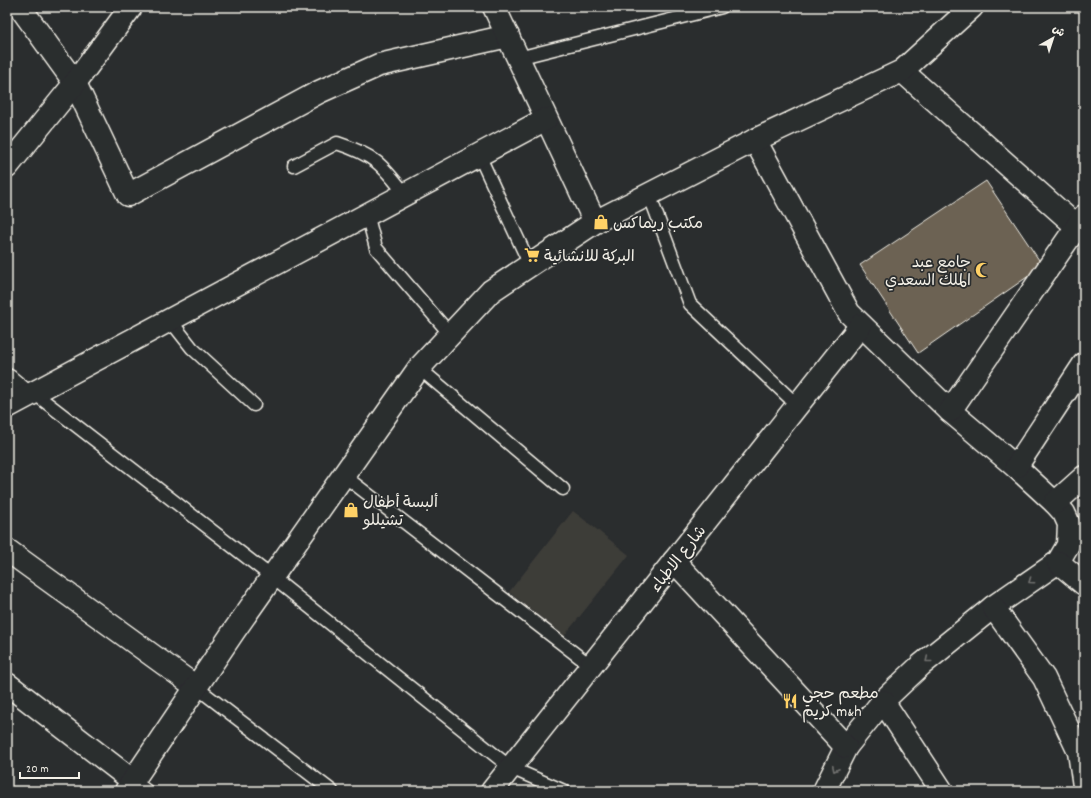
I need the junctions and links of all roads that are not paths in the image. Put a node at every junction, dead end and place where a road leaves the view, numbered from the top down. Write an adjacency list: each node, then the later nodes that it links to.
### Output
1 (20, 7): 9 (street)
2 (131, 7): 9 (street)
3 (494, 7): 6 (street)
4 (722, 7): 7 (lane)
5 (972, 7): 8 (street)
6 (508, 36): 7 (street); 9 (street)
7 (518, 58): 10 (street)
8 (902, 71): 11 (street); 19 (street)
9 (75, 82): 14 (street)
10 (546, 119): 12 (street); 18 (street)
11 (755, 140): 16 (street); 22 (street)
12 (479, 155): 15 (street); 20 (lane)
13 (294, 166): 15 (lane)
14 (7, 167)
15 (405, 194): 17 (street)
16 (649, 194): 18 (street); 29 (lane)
17 (367, 214): 21 (street); 23 (lane)
18 (594, 222): 20 (street)
19 (1082, 225): 31 (street)
20 (530, 265): 23 (street)
21 (170, 320): 27 (street); 28 (lane)
22 (861, 325): 29 (street, شارع الاطباء); 31 (street)
23 (450, 334): 25 (street)
24 (1084, 364): 32 (street)
25 (419, 368): 33 (street); 35 (lane)
26 (7, 380): 27 (street)
27 (30, 395): 30 (street); 40 (lane)
28 (254, 405)
29 (797, 406): 39 (street, شارع الاطباء)
30 (7, 407)
31 (950, 412): 32 (street)
32 (1016, 467): 36 (street)
33 (343, 474): 40 (street); 43 (lane)
34 (1084, 477): 36 (street)
35 (563, 489)
36 (1056, 503): 37 (street)
37 (1070, 549): 41 (street); 42 (street, one-way to 42)
38 (7, 550): 45 (street)
39 (674, 561): 43 (street, شارع الاطباء); 47 (street)
40 (272, 577): 45 (street); 48 (lane)
41 (1084, 584)
42 (993, 607): 46 (street, one-way to 46); 49 (street)
43 (591, 666): 48 (street, شارع الاطباء)
44 (7, 684): 50 (street)
45 (196, 687): 50 (street); 51 (lane)
46 (883, 701): 47 (street); 55 (street)
47 (846, 746): 54 (street, one-way to 54)
48 (511, 768): 52 (street, شارع الاطباء); 53 (lane)
49 (1084, 786)
50 (135, 788)
51 (332, 791)
52 (492, 791)
53 (564, 791)
54 (824, 791)
55 (942, 791)

